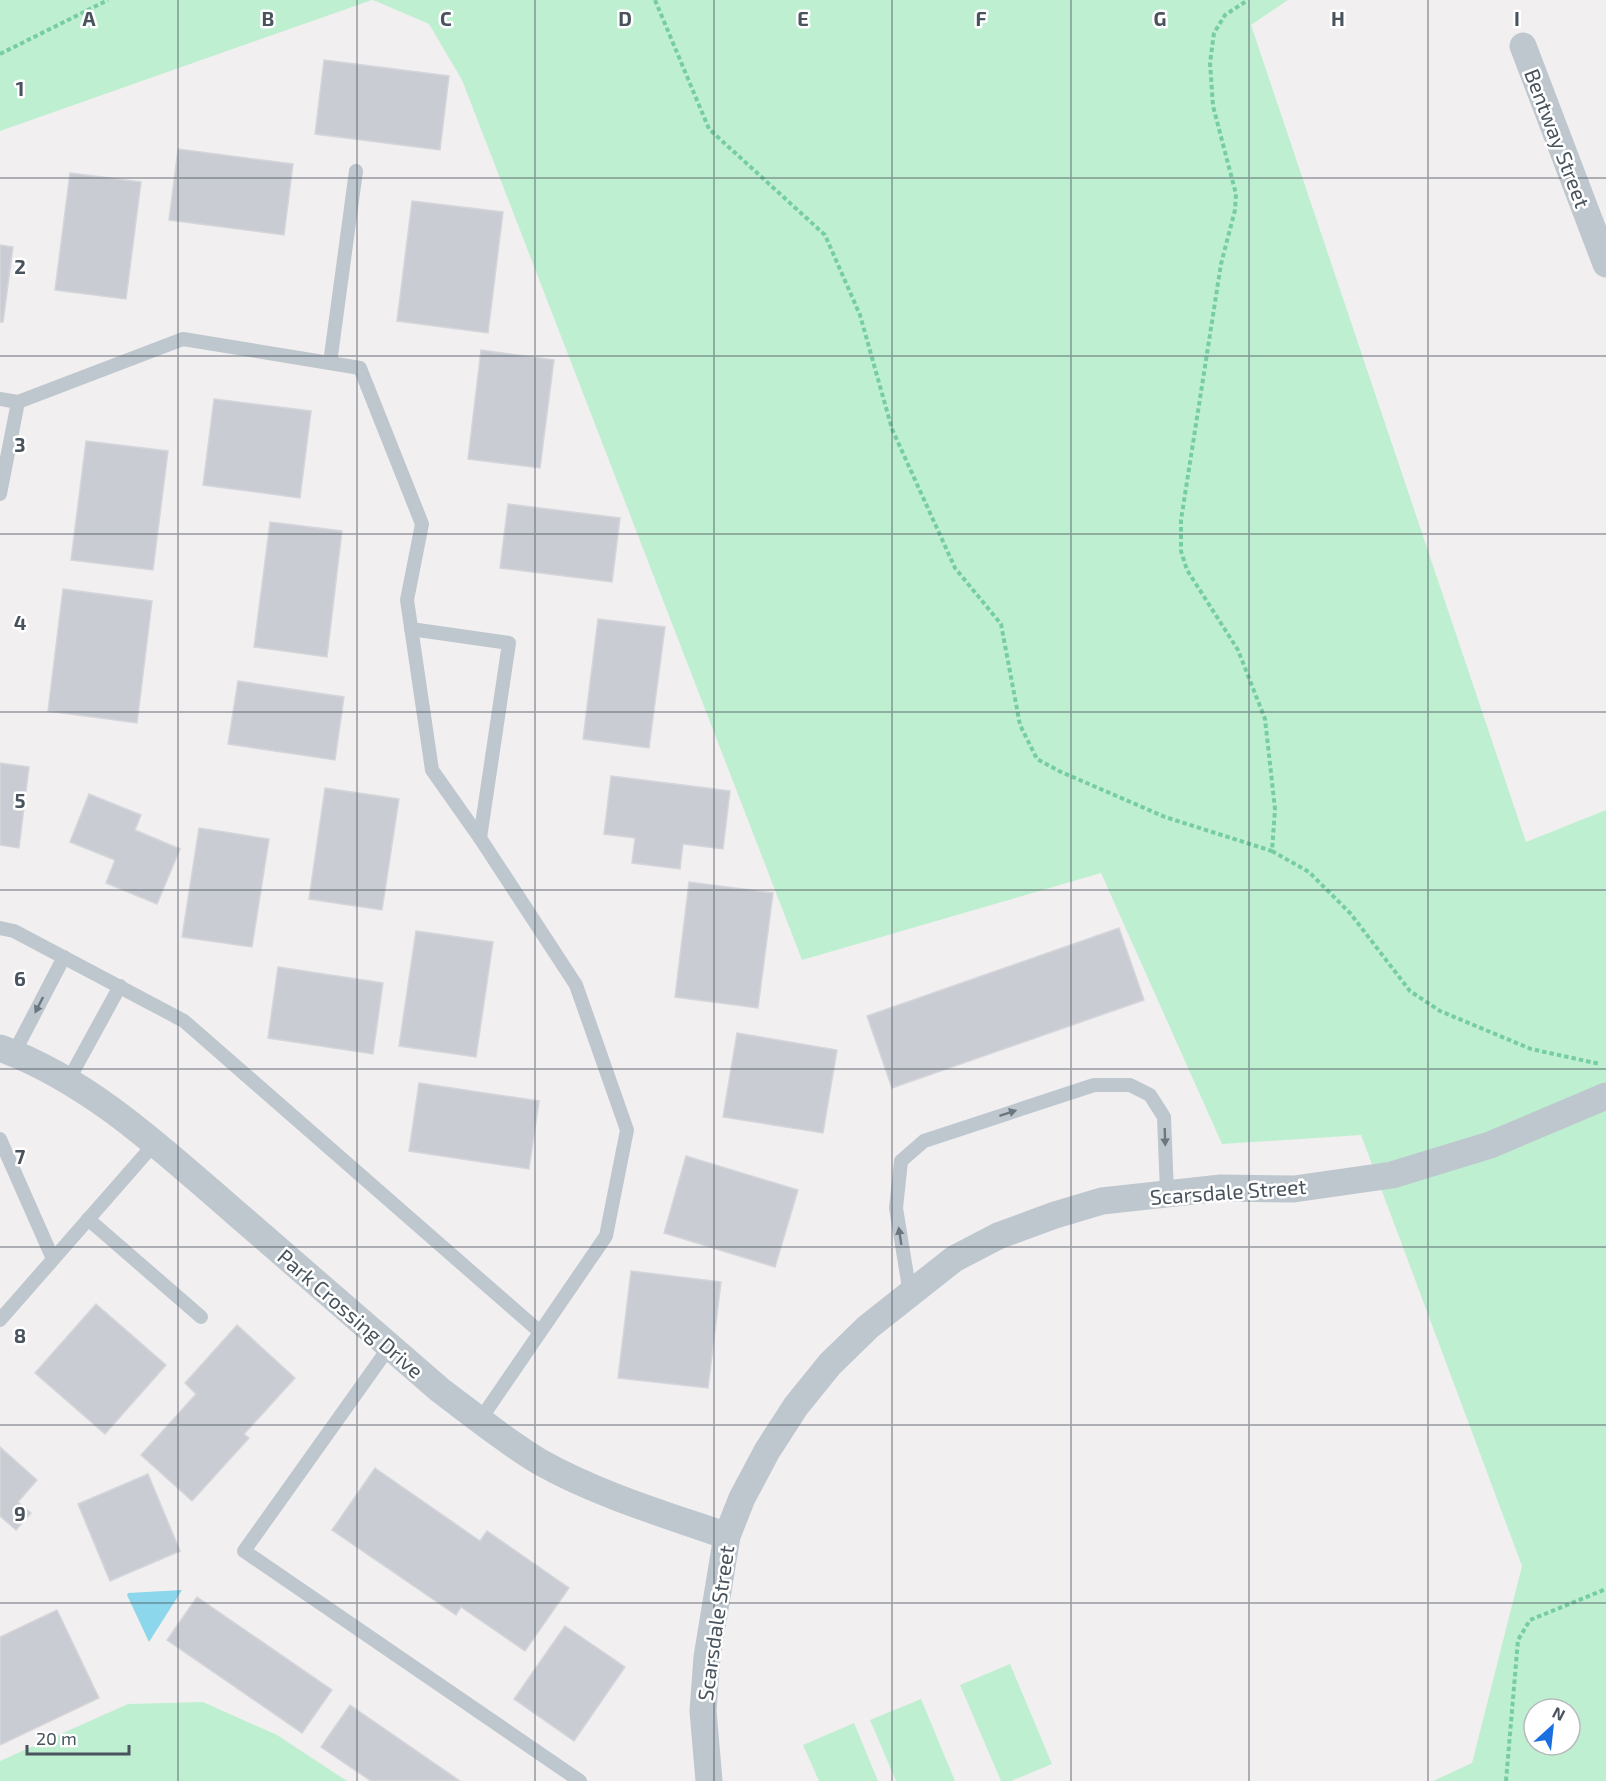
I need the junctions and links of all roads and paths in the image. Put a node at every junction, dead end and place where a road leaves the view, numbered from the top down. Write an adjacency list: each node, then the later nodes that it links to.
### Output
1 (108, 0): 5 (path)
2 (655, 0): 14 (path)
3 (1248, 0): 14 (path)
4 (1523, 46): 7 (street, Bentway Street)
5 (0, 54)
6 (356, 171): 8 (lane)
7 (1606, 264)
8 (330, 363): 10 (lane); 12 (lane)
9 (0, 399): 10 (lane)
10 (18, 402): 11 (lane)
11 (0, 494)
12 (411, 629): 13 (lane); 13 (lane)
13 (480, 838): 30 (lane)
14 (1272, 851): 19 (path)
15 (0, 928): 16 (lane)
16 (64, 957): 17 (lane); 18 (lane, one-way to 18)
17 (120, 986): 20 (lane); 30 (lane)
18 (7, 1051): 20 (street, Park Crossing Drive)
19 (1606, 1065)
20 (68, 1081): 23 (street, Park Crossing Drive)
21 (1606, 1096): 24 (street, Scarsdale Street)
22 (0, 1139): 26 (lane)
23 (154, 1143): 25 (lane); 31 (street, Park Crossing Drive)
24 (1167, 1193): 27 (street, Scarsdale Street); 27 (lane, one-way to 24)
25 (88, 1218): 26 (lane); 28 (lane)
26 (53, 1259): 29 (lane)
27 (910, 1294): 33 (street, Scarsdale Street)
28 (201, 1317)
29 (0, 1320)
30 (540, 1332): 32 (lane)
31 (390, 1346): 32 (street, Park Crossing Drive); 35 (lane)
32 (480, 1420): 33 (street, Park Crossing Drive)
33 (727, 1536): 36 (street, Scarsdale Street)
34 (1606, 1589): 37 (path)
35 (580, 1781)
36 (709, 1781)
37 (1506, 1781)

